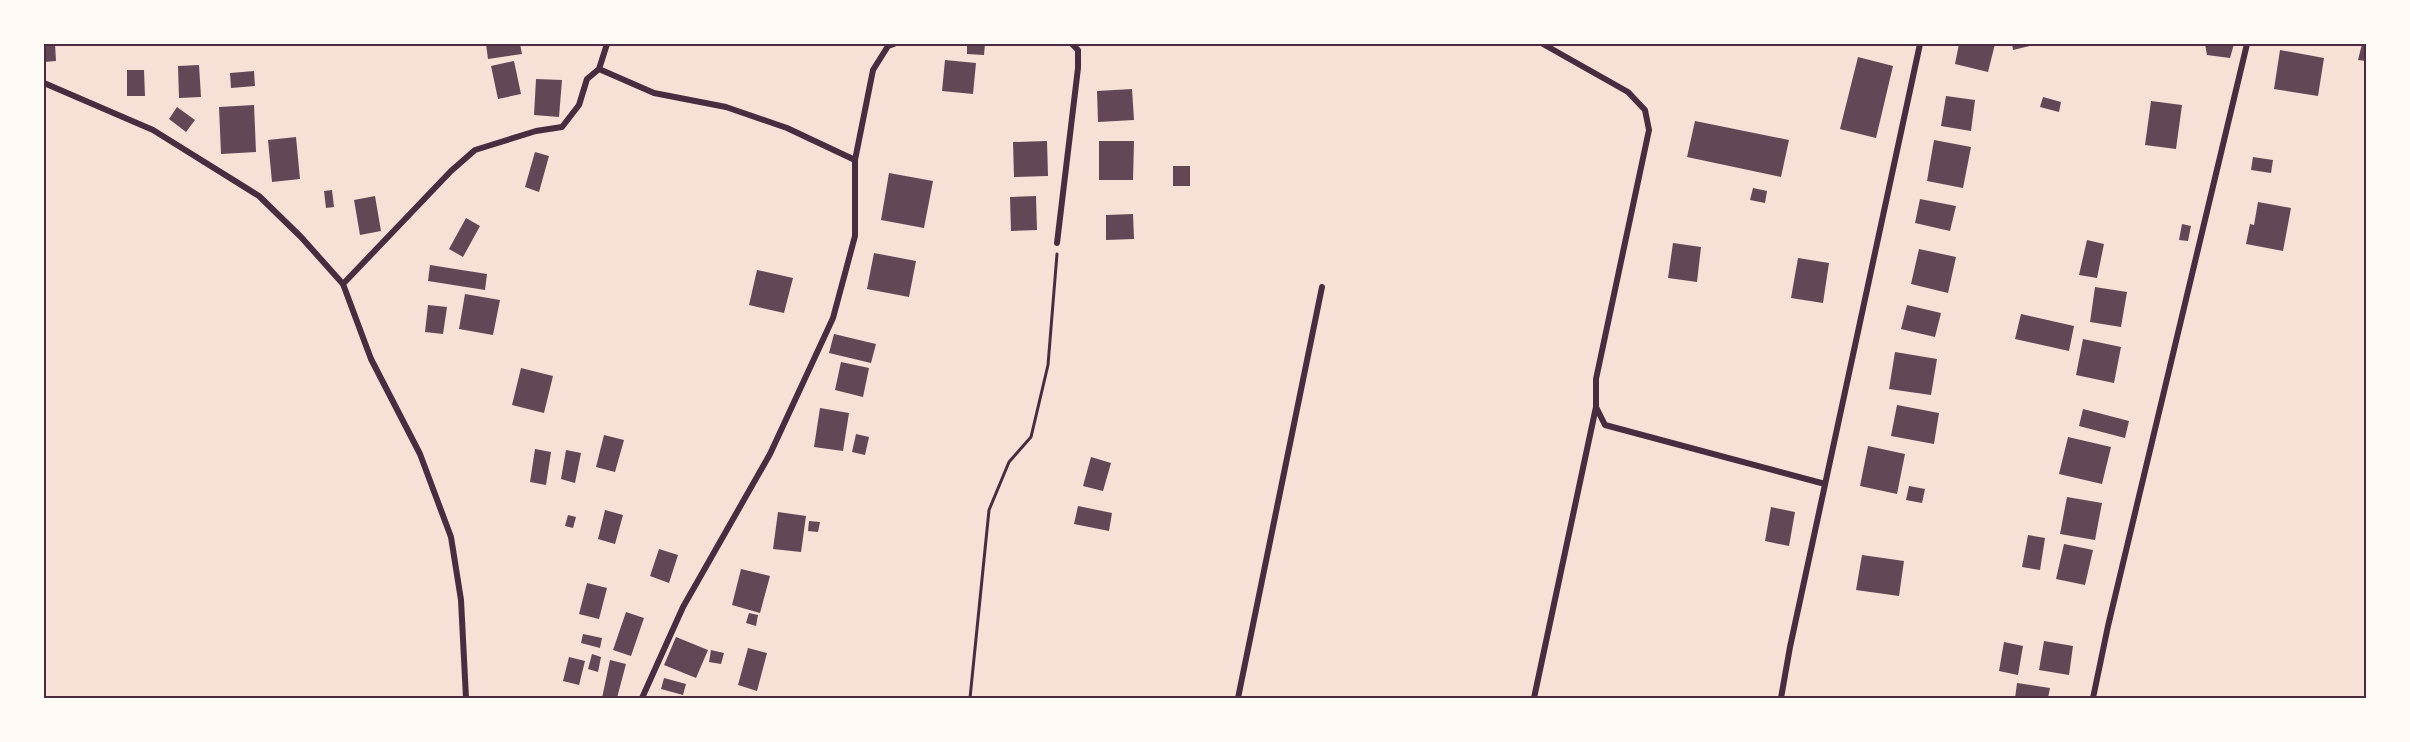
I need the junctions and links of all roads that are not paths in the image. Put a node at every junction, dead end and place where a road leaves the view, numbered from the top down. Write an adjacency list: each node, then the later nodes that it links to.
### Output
1 (606, 44): 7 (street)
2 (894, 44): 9 (street)
3 (1072, 44): 10 (street)
4 (1543, 44): 13 (street)
5 (1920, 44): 14 (street)
6 (2247, 44): 20 (street)
7 (599, 69): 9 (street); 11 (street)
8 (44, 83): 11 (street)
9 (855, 160): 16 (street)
10 (1057, 243)
11 (343, 284): 15 (street)
12 (1322, 287): 17 (street)
13 (1596, 407): 14 (street); 18 (street)
14 (1825, 484): 19 (street)
15 (466, 699)
16 (642, 699)
17 (1238, 699)
18 (1534, 699)
19 (1781, 699)
20 (2093, 699)

